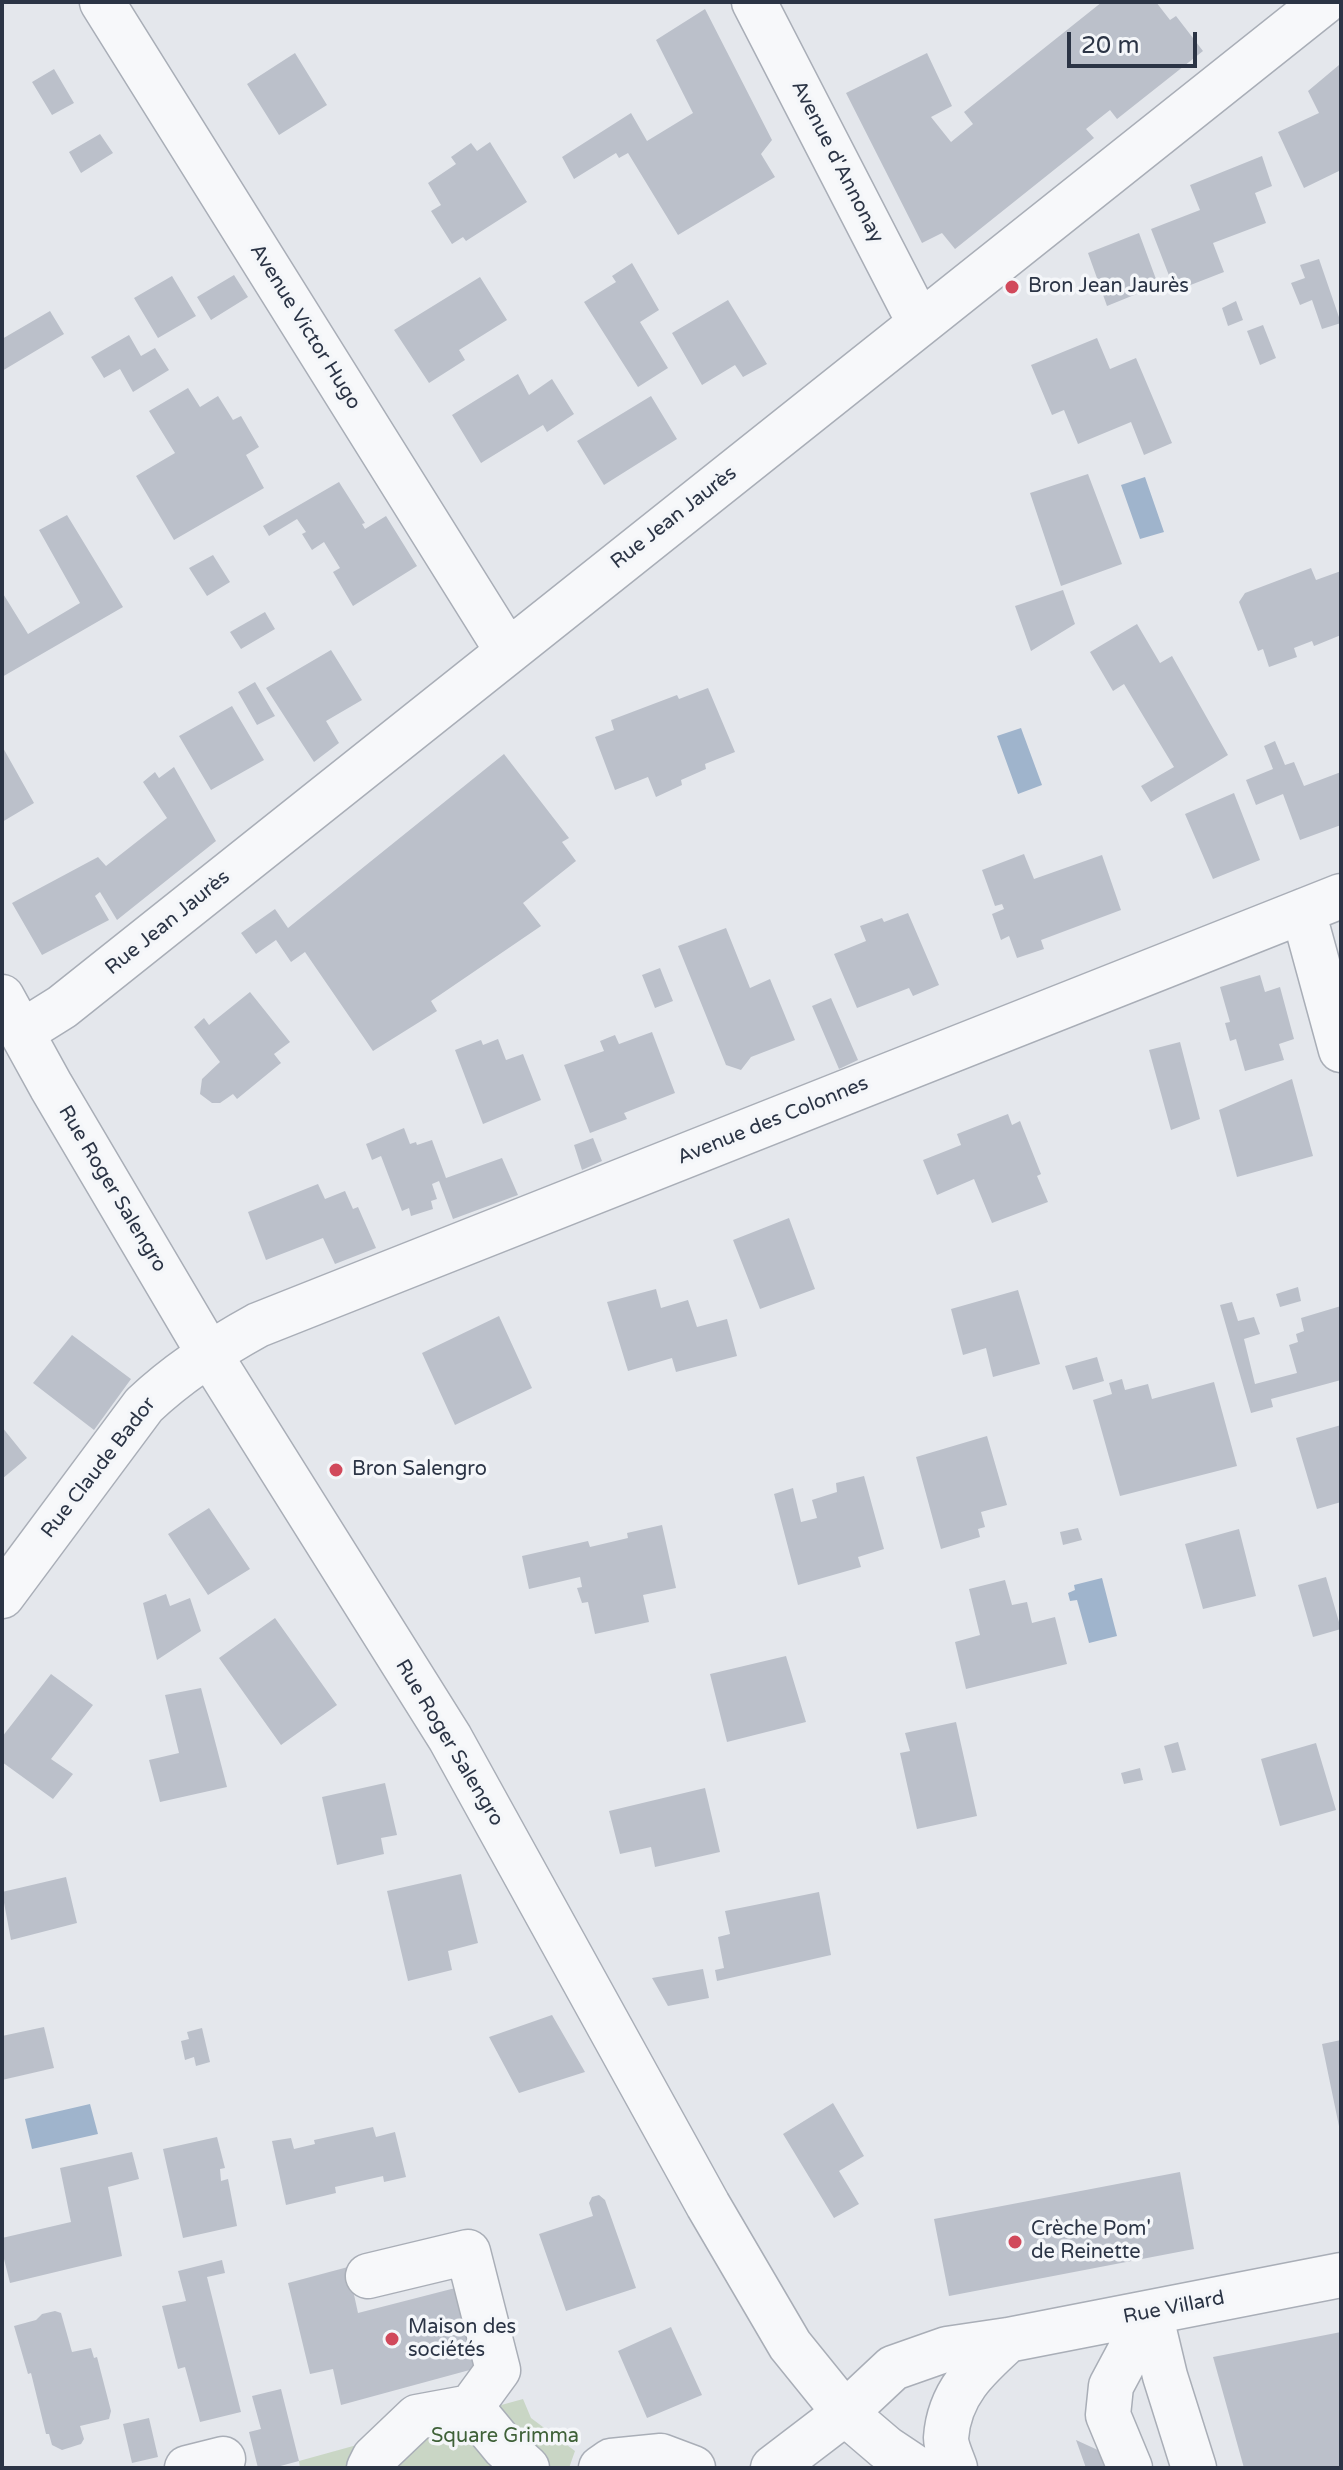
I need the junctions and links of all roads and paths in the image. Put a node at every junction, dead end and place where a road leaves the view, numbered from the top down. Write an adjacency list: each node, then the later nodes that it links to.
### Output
1 (102, 2): 5 (street, Avenue Victor Hugo)
2 (754, 2): 4 (street, Avenue d'Annonay)
3 (1324, 2): 4 (street, Rue Jean Jaurès)
4 (919, 322): 5 (street, Rue Jean Jaurès)
5 (508, 652): 7 (street, Rue Jean Jaurès)
6 (1322, 903): 8 (street); 9 (street, Avenue des Colonnes)
7 (12, 1015): 9 (street, Rue Roger Salengro)
8 (1341, 1050)
9 (208, 1352): 10 (street, Rue Claude Bador); 16 (street, Rue Roger Salengro)
10 (2, 1596)
11 (1341, 2275): 13 (street, Rue Villard)
12 (368, 2276): 15 (street)
13 (1150, 2313): 14 (street, Rue Villard); 24 (street); 25 (street)
14 (1008, 2340): 16 (street, Rue Villard); 23 (street)
15 (471, 2407): 17 (street); 18 (street)
16 (845, 2413): 21 (street, Rue Villard); 22 (street, Rue Roger Salengro)
17 (369, 2468)
18 (527, 2468)
19 (601, 2468): 20 (street)
20 (693, 2468)
21 (773, 2468)
22 (916, 2468)
23 (955, 2468)
24 (1130, 2468)
25 (1194, 2468)

